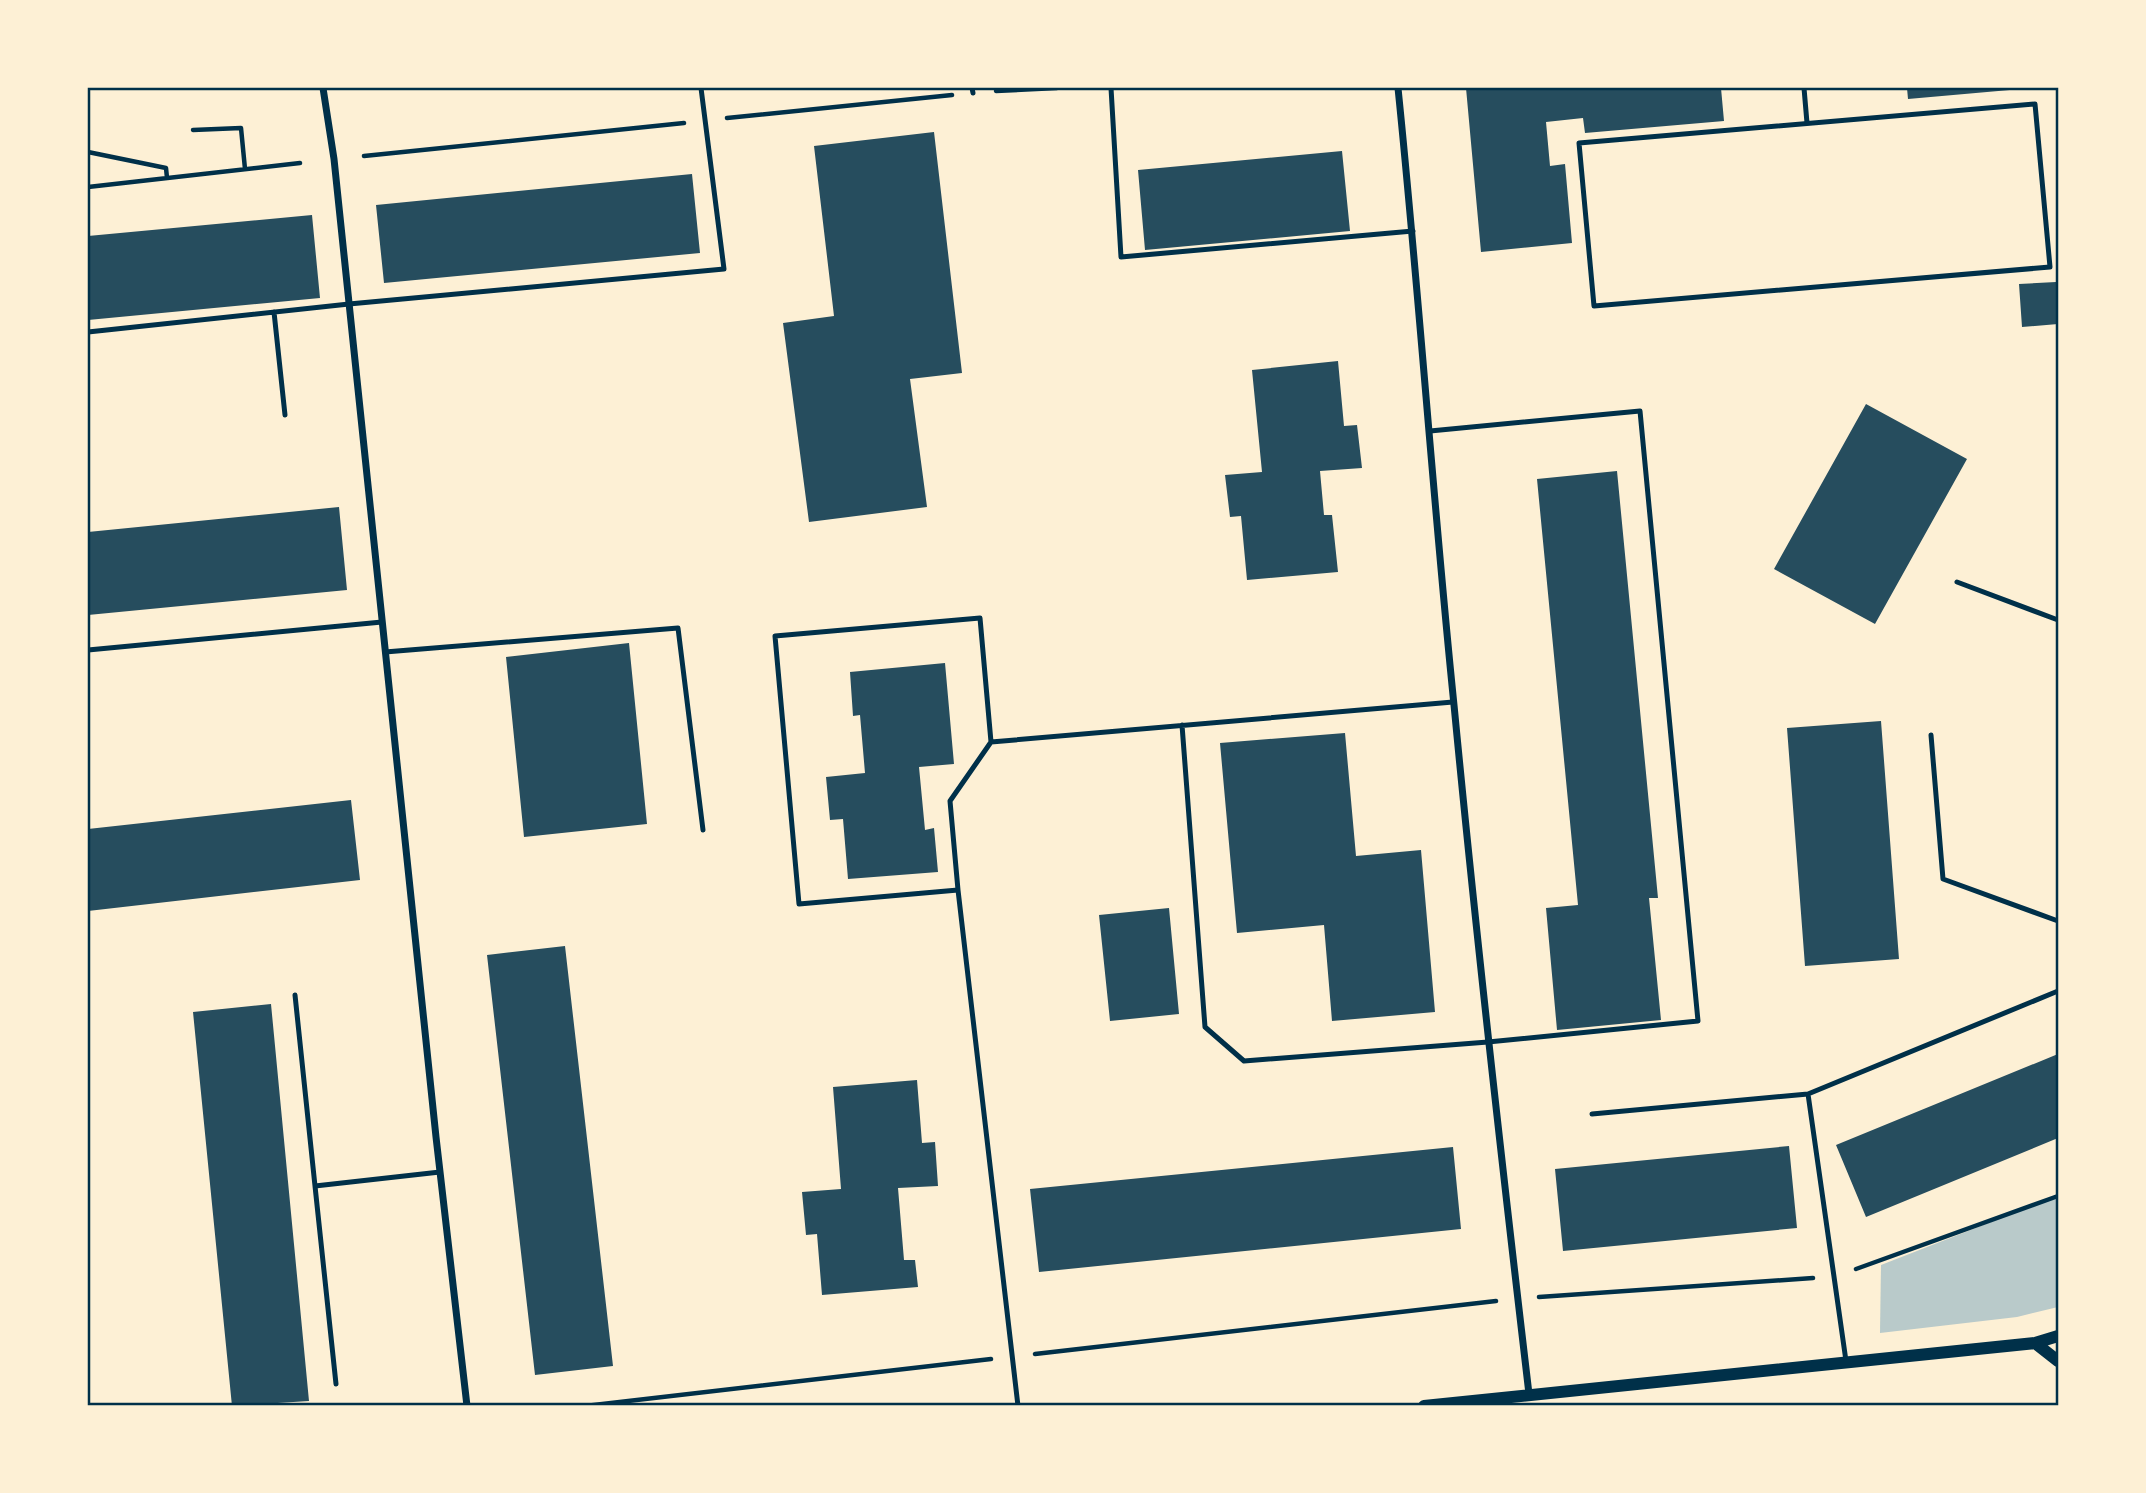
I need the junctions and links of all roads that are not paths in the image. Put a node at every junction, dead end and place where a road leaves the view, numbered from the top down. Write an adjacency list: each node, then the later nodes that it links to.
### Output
1 (324, 88): 8 (street)
2 (701, 88): 8 (lane)
3 (1111, 88): 7 (lane)
4 (1398, 88): 7 (street)
5 (1804, 88): 6 (lane)
6 (1807, 123): 6 (lane)
7 (1413, 231): 12 (street)
8 (349, 304): 9 (lane); 15 (street)
9 (274, 312): 10 (lane); 11 (lane)
10 (88, 332)
11 (285, 415)
12 (1430, 431): 18 (street); 27 (lane)
13 (1957, 582): 14 (lane)
14 (2059, 620)
15 (382, 622): 16 (lane); 17 (street)
16 (88, 650)
17 (385, 652): 22 (lane); 30 (street)
18 (1453, 702): 19 (lane); 27 (street)
19 (1182, 725): 21 (lane); 27 (lane)
20 (1931, 735): 24 (lane)
21 (991, 742): 23 (lane); 23 (lane)
22 (703, 830)
23 (958, 890): 39 (lane)
24 (2059, 921)
25 (2059, 991): 28 (lane)
26 (295, 995): 31 (lane)
27 (1488, 1042): 37 (street)
28 (1808, 1094): 29 (lane); 34 (lane)
29 (1592, 1114)
30 (440, 1172): 31 (lane); 38 (street)
31 (316, 1186): 36 (lane)
32 (2059, 1336): 33 (street)
33 (2035, 1343): 34 (street); 35 (street)
34 (1846, 1361): 37 (street)
35 (2059, 1361)
36 (336, 1384)
37 (1529, 1394): 40 (street)
38 (467, 1405)
39 (1018, 1405)
40 (1424, 1405)

